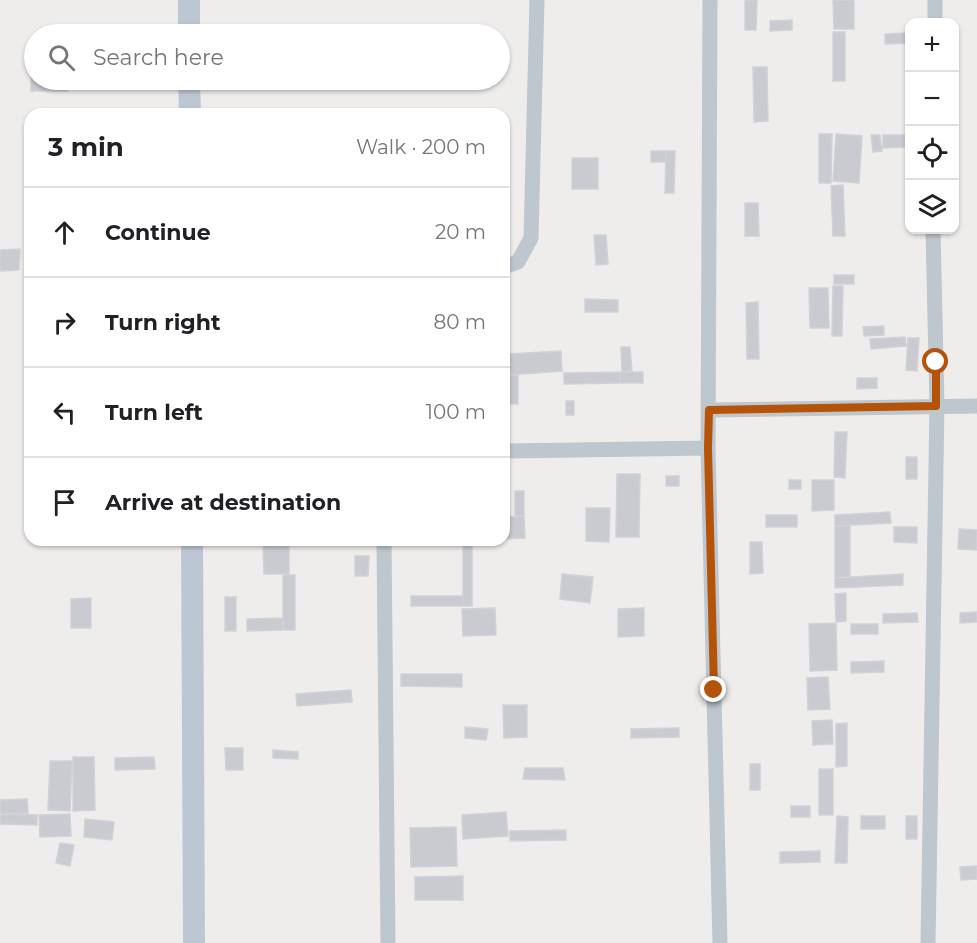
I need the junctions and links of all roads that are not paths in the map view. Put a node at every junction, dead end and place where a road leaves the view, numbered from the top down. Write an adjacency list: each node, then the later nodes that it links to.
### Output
1 (189, 0): 6 (street)
2 (537, 0): 10 (street)
3 (710, 0): 13 (street)
4 (935, 0): 5 (street)
5 (934, 18)
6 (189, 24)
7 (189, 90): 8 (street)
8 (190, 108)
9 (933, 234): 11 (street)
10 (510, 265)
11 (936, 406): 12 (street); 13 (street); 21 (street)
12 (977, 406)
13 (709, 410): 14 (street)
14 (708, 448): 15 (street); 20 (street)
15 (510, 451)
16 (192, 546): 18 (street)
17 (384, 546): 19 (street)
18 (194, 943)
19 (388, 943)
20 (720, 943)
21 (928, 943)

